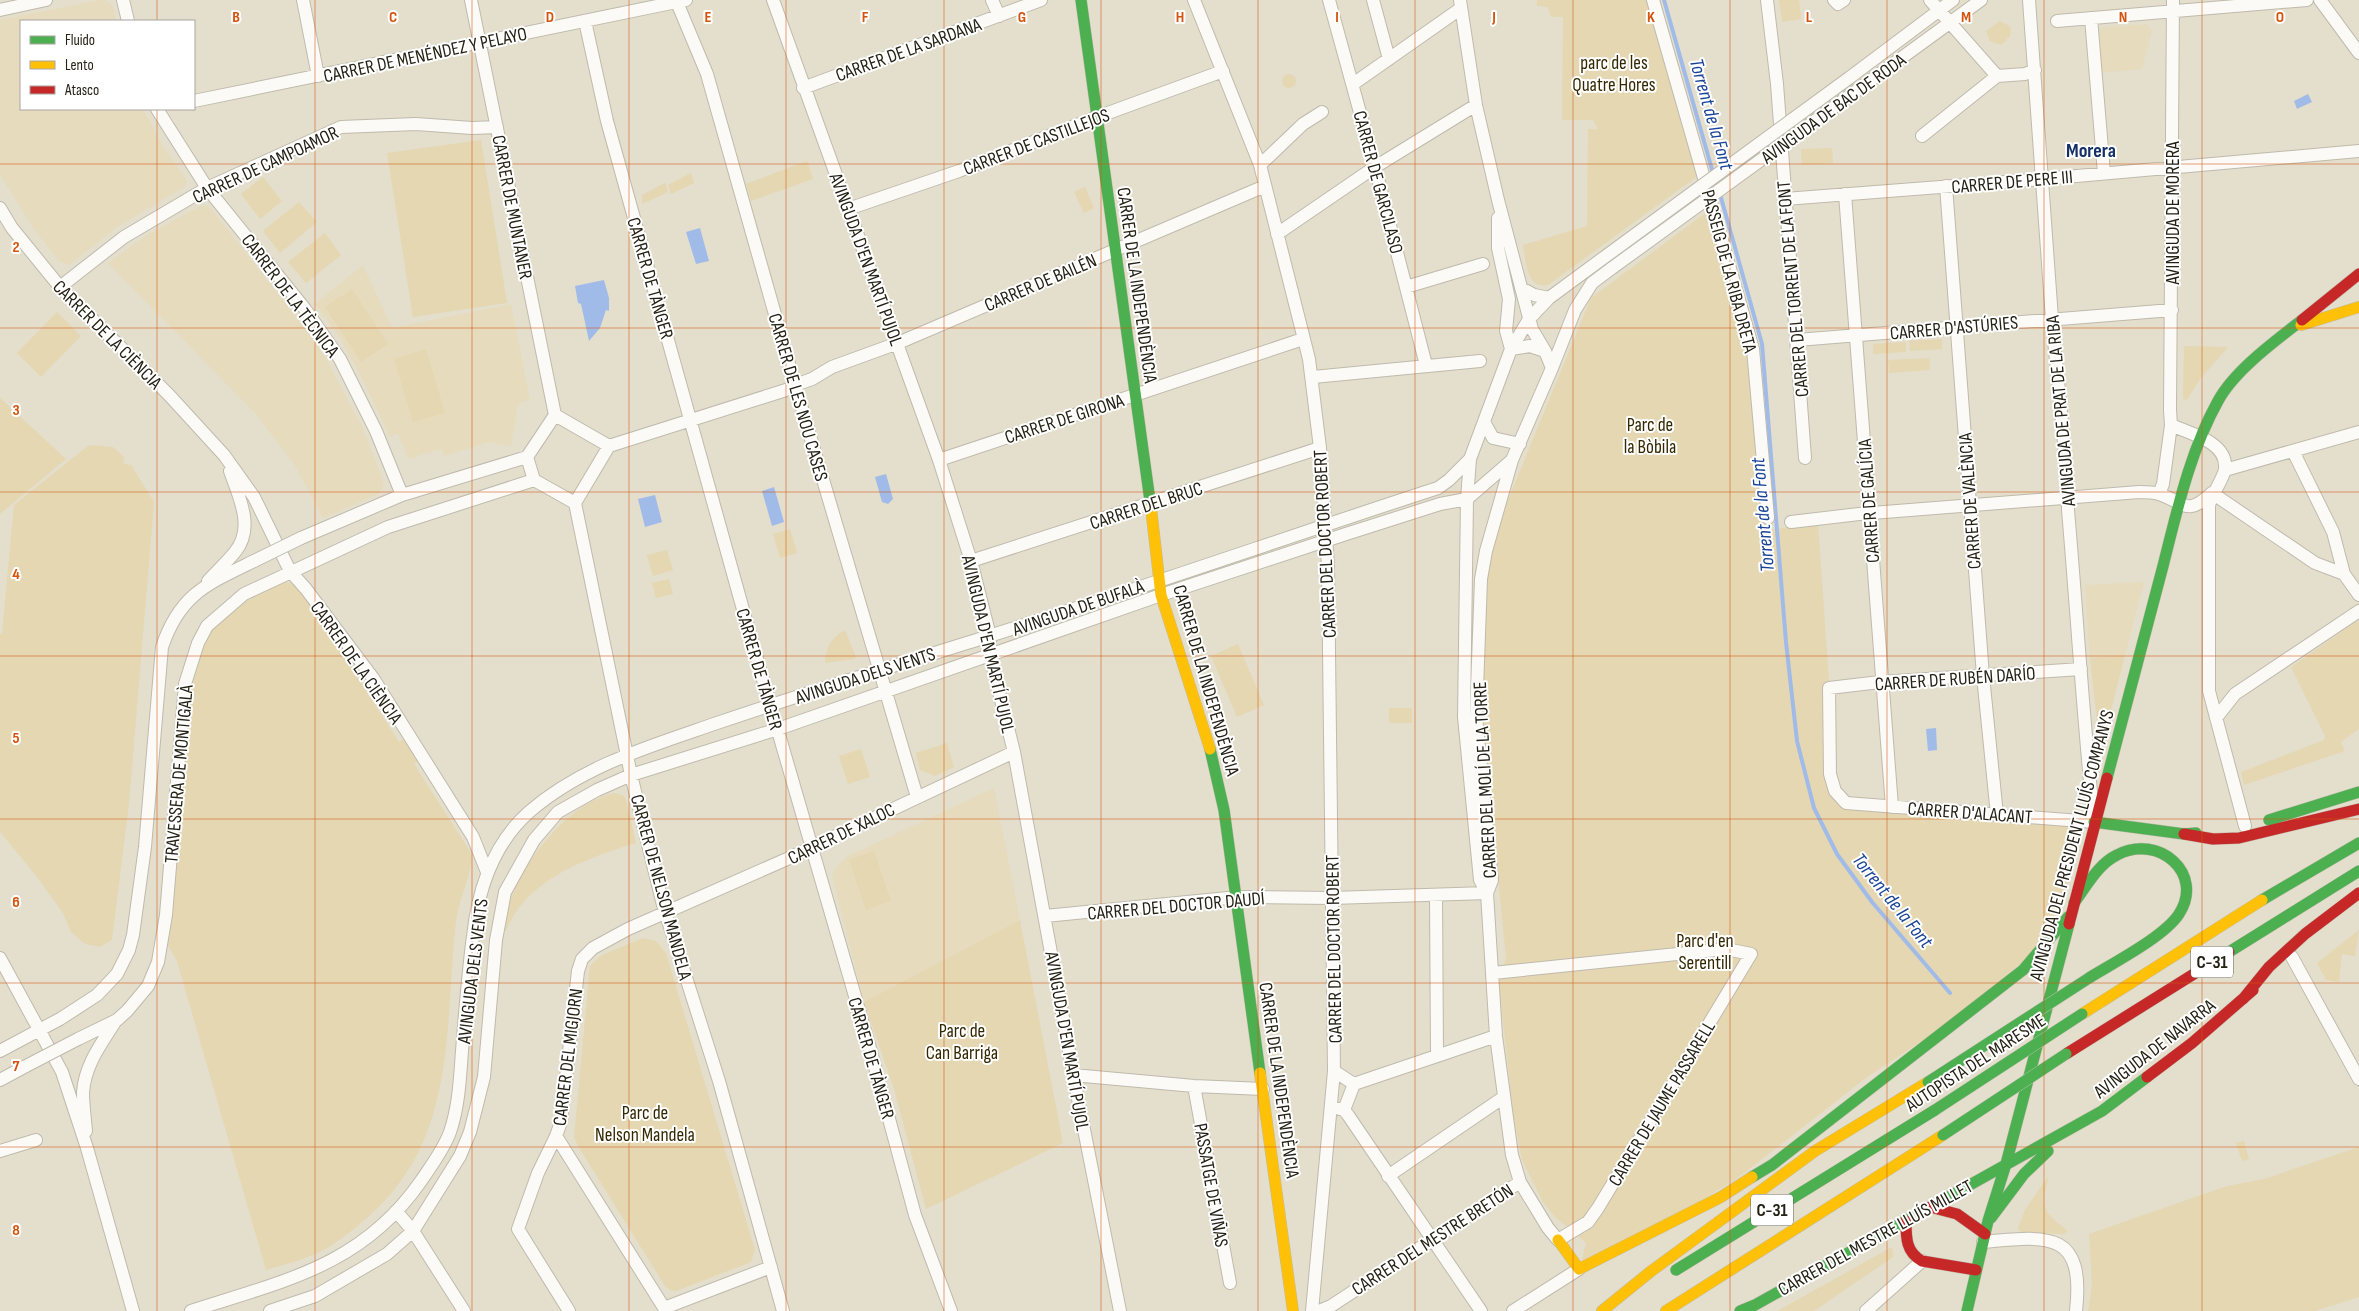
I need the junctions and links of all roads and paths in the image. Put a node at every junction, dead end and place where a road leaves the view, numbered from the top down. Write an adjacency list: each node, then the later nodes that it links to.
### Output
1 (46, 0): 24 (street)
2 (123, 0): 27 (street)
3 (303, 0): 36 (street)
4 (471, 0): 31 (street, CARRER DE MUNTANER)
5 (773, 0): 39 (street, AVINGUDA D'EN MARTÍ PUJOL)
6 (992, 0): 25 (street)
7 (1042, 0): 25 (street, CARRER DE LA SARDANA)
8 (1081, 0): 44 (main road, CARRER DE LA INDEPENDÈNCIA)
9 (1194, 0): 35 (street, CARRER DEL DOCTOR ROBERT)
10 (1329, 0): 38 (street, CARRER DE GARCILASO)
11 (1374, 0): 33 (street)
12 (1653, 0): 116 (street, PASSEIG DE LA RIBA DRETA)
13 (1767, 0): 57 (street, CARRER DEL TORRENT DE LA FONT)
14 (1930, 0): 23 (street)
15 (1953, 0): 23 (street, AVINGUDA DE BAC DE RODA)
16 (1981, 0): 30 (street, AVINGUDA DE BAC DE RODA)
17 (2029, 0): 34 (street, AVINGUDA DE PRAT DE LA RIBA)
18 (2307, 0): 22 (street)
19 (2320, 0): 32 (street)
20 (679, 1): 28 (street, CARRER DE MENÉNDEZ Y PELAYO); 86 (street, CARRER DE LES NOU CASES)
21 (1460, 5): 33 (street); 41 (street, CARRER DEL MOLÍ DE LA TORRE)
22 (2173, 5): 26 (street); 50 (street, AVINGUDA DE MORERA)
23 (1940, 9): 30 (street); 69 (street, AVINGUDA DE BAC DE RODA, bridge)
24 (0, 10)
25 (999, 16): 39 (street, CARRER DE LA SARDANA)
26 (2091, 18): 29 (street); 51 (street)
27 (128, 20)
28 (586, 21): 31 (street, CARRER DE MENÉNDEZ Y PELAYO); 89 (street, CARRER DE TÀNGER)
29 (2057, 21)
30 (1951, 22): 37 (street); 84 (street, AVINGUDA DE BAC DE RODA, bridge)
31 (480, 42): 36 (street, CARRER DE MENÉNDEZ Y PELAYO); 45 (street, CARRER DE MUNTANER)
32 (2359, 53)
33 (1389, 58): 38 (street)
34 (2036, 70): 37 (street); 52 (street, AVINGUDA DE PRAT DE LA RIBA)
35 (1223, 72): 44 (street, CARRER DE CASTILLEJOS); 48 (street, CARRER DEL DOCTOR ROBERT)
36 (318, 76): 40 (street, CARRER DE MENÉNDEZ Y PELAYO)
37 (1997, 76): 46 (street)
38 (1353, 84): 49 (street, CARRER DE GARCILASO)
39 (803, 88): 60 (street, AVINGUDA D'EN MARTÍ PUJOL)
40 (195, 101)
41 (1476, 105): 49 (street); 58 (street, CARRER DEL MOLÍ DE LA TORRE)
42 (158, 110): 55 (street, CARRER DE LA TÈCNICA)
43 (1322, 112): 48 (street)
44 (1096, 116): 60 (street, CARRER DE CASTILLEJOS); 62 (main road, CARRER DE LA INDEPENDÈNCIA)
45 (497, 127): 55 (street, CARRER DE CAMPOAMOR); 88 (street, CARRER DE MUNTANER)
46 (1922, 136)
47 (2359, 151): 50 (street, CARRER DE PERE III)
48 (1260, 165): 53 (street, CARRER DEL DOCTOR ROBERT)
49 (1375, 167): 61 (street); 66 (street, CARRER DE GARCILASO)
50 (2172, 168): 51 (street, CARRER DE PERE III); 71 (street, AVINGUDA DE MORERA)
51 (2104, 173): 52 (street, CARRER DE PERE III)
52 (2043, 179): 54 (street, CARRER DE PERE III); 73 (street, AVINGUDA DE PRAT DE LA RIBA)
53 (1265, 186): 61 (street, CARRER DEL DOCTOR ROBERT); 62 (street, CARRER DE BAILÉN)
54 (1946, 186): 56 (street, CARRER DE PERE III); 74 (street, CARRER DE VALÈNCIA)
55 (207, 188): 65 (street, CARRER DE CAMPOAMOR); 108 (street, CARRER DE LA TÈCNICA)
56 (1845, 194): 57 (street, CARRER DE PERE III); 76 (street, CARRER DE GALÍCIA)
57 (1785, 199): 78 (street, CARRER DEL TORRENT DE LA FONT)
58 (1498, 200): 67 (street, CARRER DEL MOLÍ DE LA TORRE); 80 (street, CARRER DEL MOLÍ DE LA TORRE)
59 (0, 208): 65 (street, CARRER DE LA CIÈNCIA)
60 (848, 209): 79 (street, AVINGUDA D'EN MARTÍ PUJOL)
61 (1277, 234): 77 (street, CARRER DEL DOCTOR ROBERT)
62 (1116, 250): 79 (street, CARRER DE BAILÉN); 87 (main road, CARRER DE LA INDEPENDÈNCIA)
63 (1483, 264): 66 (street)
64 (2359, 274): 75 (main road)
65 (60, 287): 98 (street, CARRER DE LA CIÈNCIA)
66 (1406, 287): 83 (street, CARRER DE GARCILASO)
67 (1521, 288): 69 (street); 72 (street, CARRER DEL MOLÍ DE LA TORRE)
68 (2359, 288): 75 (main road)
69 (1549, 298): 72 (street, AVINGUDA DE BAC DE RODA)
70 (2359, 307): 75 (main road)
71 (2172, 310): 73 (street, CARRER D'ASTÚRIES); 91 (street, AVINGUDA DE MORERA)
72 (1529, 319): 80 (street, CARRER DEL MOLÍ DE LA TORRE); 81 (street, CARRER DEL MOLÍ DE LA TORRE)
73 (2052, 319): 74 (street, CARRER D'ASTÚRIES); 109 (street, AVINGUDA DE PRAT DE LA RIBA)
74 (1956, 327): 76 (street, CARRER D'ASTÚRIES); 113 (street, CARRER DE VALÈNCIA)
75 (2291, 328): 93 (main road, AVINGUDA DEL PRESIDENT LLUÍS COMPANYS)
76 (1855, 335): 78 (street, CARRER D'ASTÚRIES); 115 (street, CARRER DE GALÍCIA)
77 (1303, 339): 85 (street, CARRER DEL DOCTOR ROBERT); 87 (street, CARRER DE GIRONA)
78 (1797, 340): 100 (street, CARRER DEL TORRENT DE LA FONT)
79 (898, 343): 86 (street, CARRER DE BAILÉN); 102 (street, AVINGUDA D'EN MARTÍ PUJOL)
80 (1510, 349): 81 (street); 90 (street, CARRER DEL MOLÍ DE LA TORRE)
81 (1545, 350): 84 (street, CARRER DEL MOLÍ DE LA TORRE)
82 (1480, 361): 83 (street)
83 (1426, 366): 85 (street)
84 (1552, 368): 94 (street, CARRER DEL MOLÍ DE LA TORRE)
85 (1313, 378): 96 (street, CARRER DEL DOCTOR ROBERT)
86 (795, 385): 89 (street, CARRER DE BAILÉN); 131 (street, CARRER DE LES NOU CASES)
87 (1135, 394): 102 (street, CARRER DE GIRONA); 112 (main road, CARRER DE LA INDEPENDÈNCIA)
88 (555, 415): 95 (street); 99 (street)
89 (691, 421): 95 (street, CARRER DE BAILÉN); 135 (street, CARRER DE TÀNGER)
90 (1484, 422): 94 (street); 101 (street, CARRER DEL MOLÍ DE LA TORRE)
91 (2172, 425): 93 (street); 107 (street, AVINGUDA DE MORERA)
92 (2359, 432): 97 (street)
93 (2200, 438): 104 (street); 114 (main road, AVINGUDA DEL PRESIDENT LLUÍS COMPANYS)
94 (1520, 444): 103 (street, CARRER DEL MOLÍ DE LA TORRE)
95 (609, 446): 111 (street)
96 (1320, 448): 112 (street, CARRER DEL BRUC); 118 (street, CARRER DEL DOCTOR ROBERT)
97 (2293, 451): 104 (street); 122 (street)
98 (224, 455): 121 (street, CARRER DE LA CIÈNCIA); 124 (street, CARRER DE LA CIÈNCIA)
99 (527, 457): 105 (street); 108 (street, TRAVESSERA DE MONTIGALÀ)
100 (1805, 458)
101 (1470, 459): 110 (street, CARRER DEL MOLÍ DE LA TORRE); 118 (street, AVINGUDA DE BUFALÀ)
102 (939, 460): 120 (street, AVINGUDA D'EN MARTÍ PUJOL)
103 (1512, 460): 110 (street, CARRER DEL MOLÍ DE LA TORRE); 154 (street, CARRER DEL MOLÍ DE LA TORRE)
104 (2225, 470): 106 (street)
105 (534, 480): 111 (street); 121 (street, TRAVESSERA DE MONTIGALÀ)
106 (2212, 493): 114 (street); 122 (street); 136 (street)
107 (2159, 494): 109 (street); 114 (street)
108 (402, 495): 124 (street, TRAVESSERA DE MONTIGALÀ, bridge)
109 (2069, 498): 113 (street); 130 (street, AVINGUDA DE PRAT DE LA RIBA)
110 (1467, 499): 119 (street, AVINGUDA DE BUFALÀ); 154 (street, CARRER DEL MOLÍ DE LA TORRE)
111 (575, 502): 139 (street, CARRER DE NELSON MANDELA)
112 (1151, 504): 120 (street, CARRER DEL BRUC); 123 (main road, CARRER DE LA INDEPENDÈNCIA)
113 (1970, 505): 115 (street); 132 (street, CARRER DE VALÈNCIA)
114 (2179, 505): 147 (main road, AVINGUDA DEL PRESIDENT LLUÍS COMPANYS)
115 (1868, 513): 117 (street); 133 (street, CARRER DE GALÍCIA)
116 (1768, 518)
117 (1791, 522)
118 (1326, 524): 119 (street, CARRER DEL DOCTOR ROBERT); 123 (street, AVINGUDA DE BUFALÀ)
119 (1327, 540): 125 (street, AVINGUDA DE BUFALÀ); 158 (street, CARRER DEL DOCTOR ROBERT)
120 (971, 561): 128 (street, AVINGUDA D'EN MARTÍ PUJOL)
121 (290, 572): 153 (street, CARRER DE LA CIÈNCIA); 168 (street, TRAVESSERA DE MONTIGALÀ)
122 (2344, 574): 126 (street)
123 (1160, 579): 125 (main road, CARRER DE LA INDEPENDÈNCIA); 128 (street, AVINGUDA DE BUFALÀ)
124 (204, 586): 169 (street, TRAVESSERA DE MONTIGALÀ)
125 (1160, 595): 129 (street, AVINGUDA DE BUFALÀ); 157 (main road, CARRER DE LA INDEPENDÈNCIA)
126 (2359, 595)
127 (2359, 611): 136 (street)
128 (990, 636): 129 (street, AVINGUDA D'EN MARTÍ PUJOL); 131 (street, AVINGUDA DELS VENTS)
129 (990, 656): 134 (street, AVINGUDA DELS VENTS); 138 (street, AVINGUDA D'EN MARTÍ PUJOL)
130 (2081, 669): 132 (street, CARRER DE RUBÉN DARÍO); 147 (street, AVINGUDA DE PRAT DE LA RIBA)
131 (879, 670): 134 (street, CARRER DE LES NOU CASES); 135 (street, AVINGUDA DELS VENTS)
132 (1982, 676): 133 (street, CARRER DE RUBÉN DARÍO); 146 (street, CARRER DE VALÈNCIA)
133 (1880, 682): 143 (street, CARRER DE RUBÉN DARÍO); 144 (street, CARRER DE GALÍCIA)
134 (886, 691): 137 (street, AVINGUDA DELS VENTS); 142 (street, CARRER DE LES NOU CASES)
135 (770, 705): 137 (street, CARRER DE TÀNGER); 139 (street, AVINGUDA DELS VENTS)
136 (2216, 718): 148 (street)
137 (778, 729): 140 (street, AVINGUDA DELS VENTS); 151 (street, CARRER DE TÀNGER)
138 (1014, 752): 142 (street, CARRER DE XALOC); 163 (street, AVINGUDA D'EN MARTÍ PUJOL)
139 (626, 754): 140 (street, CARRER DE NELSON MANDELA); 153 (street, AVINGUDA DELS VENTS)
140 (631, 775): 161 (street, CARRER DE NELSON MANDELA); 197 (street, AVINGUDA DELS VENTS)
141 (2359, 792): 148 (main road)
142 (917, 797): 151 (street, CARRER DE XALOC)
143 (1846, 803): 144 (street, CARRER D'ALACANT)
144 (1892, 807): 146 (street, CARRER D'ALACANT)
145 (2359, 809): 149 (main road)
146 (1997, 815): 147 (street, CARRER D'ALACANT)
147 (2094, 822): 149 (main road); 159 (main road, AVINGUDA DEL PRESIDENT LLUÍS COMPANYS)
148 (2245, 826): 149 (main road)
149 (2184, 834)
150 (2359, 843): 222 (main road, AUTOPISTA DEL MARESME / C-31, bridge)
151 (812, 847): 161 (street, CARRER DE XALOC); 214 (street, CARRER DE TÀNGER)
152 (2359, 871): 223 (main road, C-31, bridge)
153 (487, 872): 194 (street, AVINGUDA DELS VENTS)
154 (1487, 893): 156 (street, CARRER DEL DOCTOR DAUDÍ); 166 (street, CARRER DEL MOLÍ DE LA TORRE)
155 (2359, 893): 167 (main road)
156 (1436, 895): 158 (street, CARRER DEL DOCTOR DAUDÍ); 173 (street)
157 (1238, 897): 158 (street, CARRER DEL DOCTOR DAUDÍ); 163 (street, CARRER DEL DOCTOR DAUDÍ); 180 (main road, CARRER DE LA INDEPENDÈNCIA)
158 (1332, 898): 174 (street, CARRER DEL DOCTOR ROBERT)
159 (2074, 903): 162 (main road, AVINGUDA DEL PRESIDENT LLUÍS COMPANYS); 188 (main road, bridge)
160 (2359, 906): 164 (main road, AVINGUDA DE NAVARRA)
161 (665, 912): 184 (street, CARRER DEL MIGJORN); 202 (street, CARRER DE NELSON MANDELA)
162 (2070, 914): 171 (main road); 189 (main road, AVINGUDA DEL PRESIDENT LLUÍS COMPANYS)
163 (1045, 916): 175 (street, AVINGUDA D'EN MARTÍ PUJOL)
164 (2292, 957): 167 (main road, AVINGUDA DE NAVARRA); 176 (street)
165 (0, 958): 169 (street)
166 (1492, 973): 170 (street, CARRER DEL MOLÍ DE LA TORRE); 200 (street, CARRER DE JAUME PASSARELL)
167 (2243, 1000): 183 (main road, AVINGUDA DE NAVARRA)
168 (117, 1020): 177 (street, TRAVESSERA DE MONTIGALÀ, bridge); 186 (street)
169 (38, 1030): 172 (street, TRAVESSERA DE MONTIGALÀ); 186 (street)
170 (1496, 1036): 173 (street); 181 (street, CARRER DEL MOLÍ DE LA TORRE)
171 (1929, 1043): 188 (main road); 190 (main road)
172 (0, 1051)
173 (1437, 1056): 178 (street)
174 (1334, 1071): 178 (street); 182 (street, CARRER DEL DOCTOR ROBERT)
175 (1073, 1075): 179 (street); 215 (street, AVINGUDA D'EN MARTÍ PUJOL)
176 (2359, 1079)
177 (0, 1080)
178 (1354, 1084): 182 (street)
179 (1194, 1086): 180 (street); 205 (street, PASSATGE DE VIÑAS)
180 (1263, 1089): 216 (main road, CARRER DE LA INDEPENDÈNCIA)
181 (1504, 1097): 191 (street); 192 (street, CARRER DEL MOLÍ DE LA TORRE)
182 (1337, 1108): 191 (street); 217 (street, CARRER DEL DOCTOR ROBERT)
183 (2076, 1126): 189 (main road, AVINGUDA DE NAVARRA); 196 (main road)
184 (556, 1136): 207 (street, CARRER DEL MIGJORN); 212 (street)
185 (36, 1140): 187 (street)
186 (87, 1148): 208 (street)
187 (0, 1151)
188 (1815, 1151): 190 (main road); 221 (main road)
189 (2006, 1164): 193 (main road, CARRER DEL MESTRE LLUÍS MILLET); 196 (main road, AVINGUDA DEL PRESIDENT LLUÍS COMPANYS)
190 (1772, 1165): 203 (main road)
191 (1388, 1176): 199 (street)
192 (1520, 1182): 199 (street, CARRER DEL MESTRE BRETÓN); 200 (street, CARRER DEL MOLÍ DE LA TORRE)
193 (1930, 1207): 195 (main road, CARRER DEL MESTRE LLUÍS MILLET); 198 (main road)
194 (396, 1211): 197 (street); 209 (street, AVINGUDA DELS VENTS)
195 (1906, 1221): 201 (main road); 206 (main road, CARRER DEL MESTRE LLUÍS MILLET)
196 (1988, 1221): 198 (main road, AVINGUDA DEL PRESIDENT LLUÍS COMPANYS)
197 (413, 1231): 210 (street, AVINGUDA DELS VENTS); 211 (street)
198 (1984, 1238): 204 (main road, AVINGUDA DEL PRESIDENT LLUÍS COMPANYS); 228 (street)
199 (1432, 1240): 218 (street, CARRER DEL MESTRE BRETÓN); 219 (street)
200 (1558, 1240): 203 (main road)
201 (1922, 1261): 204 (main road); 226 (street)
202 (771, 1267): 207 (street); 213 (street, CARRER DE NELSON MANDELA)
203 (1579, 1269): 220 (street)
204 (1976, 1270): 227 (main road, AVINGUDA DEL PRESIDENT LLUÍS COMPANYS)
205 (1230, 1283)
206 (1756, 1304): 224 (main road); 225 (main road, CARRER DEL MESTRE LLUÍS MILLET)
207 (665, 1309)
208 (133, 1311)
209 (191, 1311)
210 (270, 1311)
211 (464, 1311)
212 (569, 1311)
213 (783, 1311)
214 (951, 1311)
215 (1120, 1311)
216 (1293, 1311)
217 (1312, 1311)
218 (1318, 1311)
219 (1482, 1311)
220 (1513, 1311)
221 (1602, 1311)
222 (1610, 1311)
223 (1666, 1311)
224 (1740, 1311)
225 (1745, 1311)
226 (1866, 1311)
227 (1967, 1311)
228 (2076, 1311)

